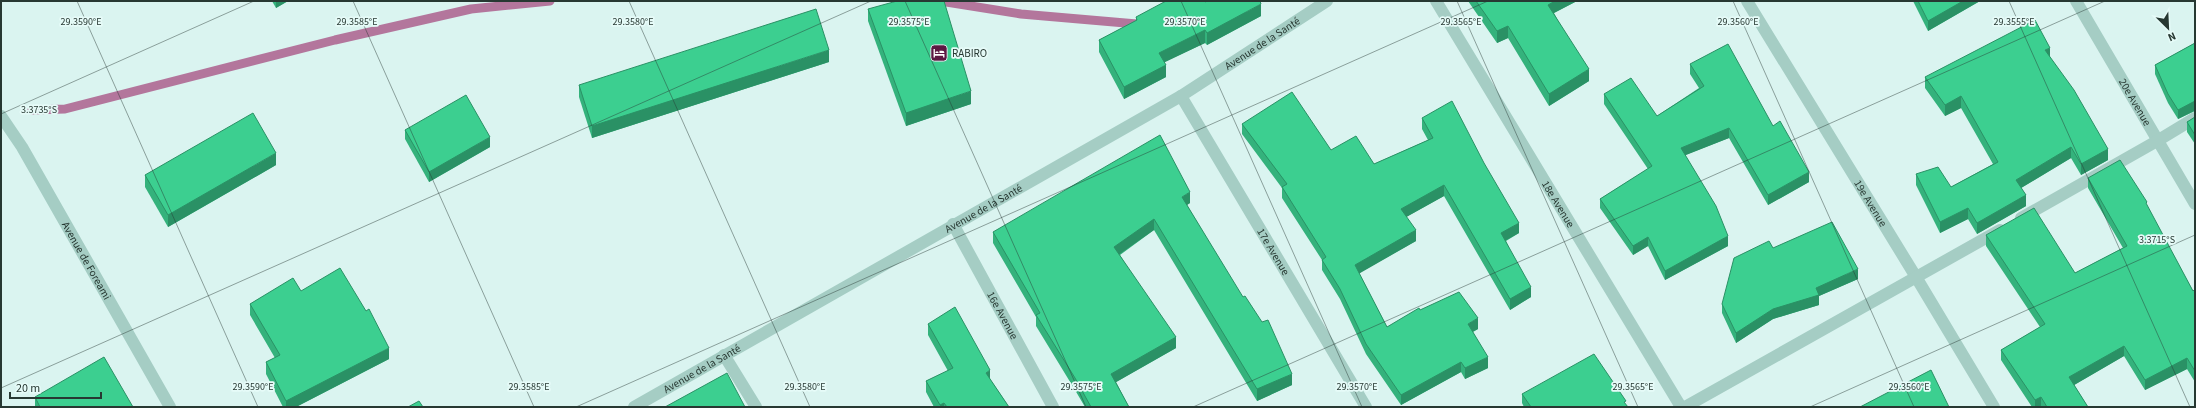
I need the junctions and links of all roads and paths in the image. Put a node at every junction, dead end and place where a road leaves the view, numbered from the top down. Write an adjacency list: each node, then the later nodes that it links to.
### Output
1 (1327, 1): 5 (street, Avenue de la Santé)
2 (1436, 1): 18 (street, 18e Avenue)
3 (1747, 1): 11 (street, 19e Avenue)
4 (2076, 1): 8 (street, 20e Avenue)
5 (1181, 96): 10 (street, Avenue de la Santé); 17 (street, 17e Avenue)
6 (1, 116): 13 (street, Avenue de Foreami)
7 (2195, 118): 8 (street)
8 (2157, 141): 9 (street, 20e Avenue); 11 (street)
9 (2195, 204)
10 (953, 224): 12 (street, Avenue de la Santé); 16 (street, 16e Avenue)
11 (1916, 277): 19 (street); 20 (street, 19e Avenue)
12 (724, 355): 14 (street, Avenue de la Santé); 15 (street)
13 (170, 407)
14 (634, 407)
15 (756, 407)
16 (1053, 407)
17 (1366, 407)
18 (1681, 407)
19 (1686, 407)
20 (1994, 407)

